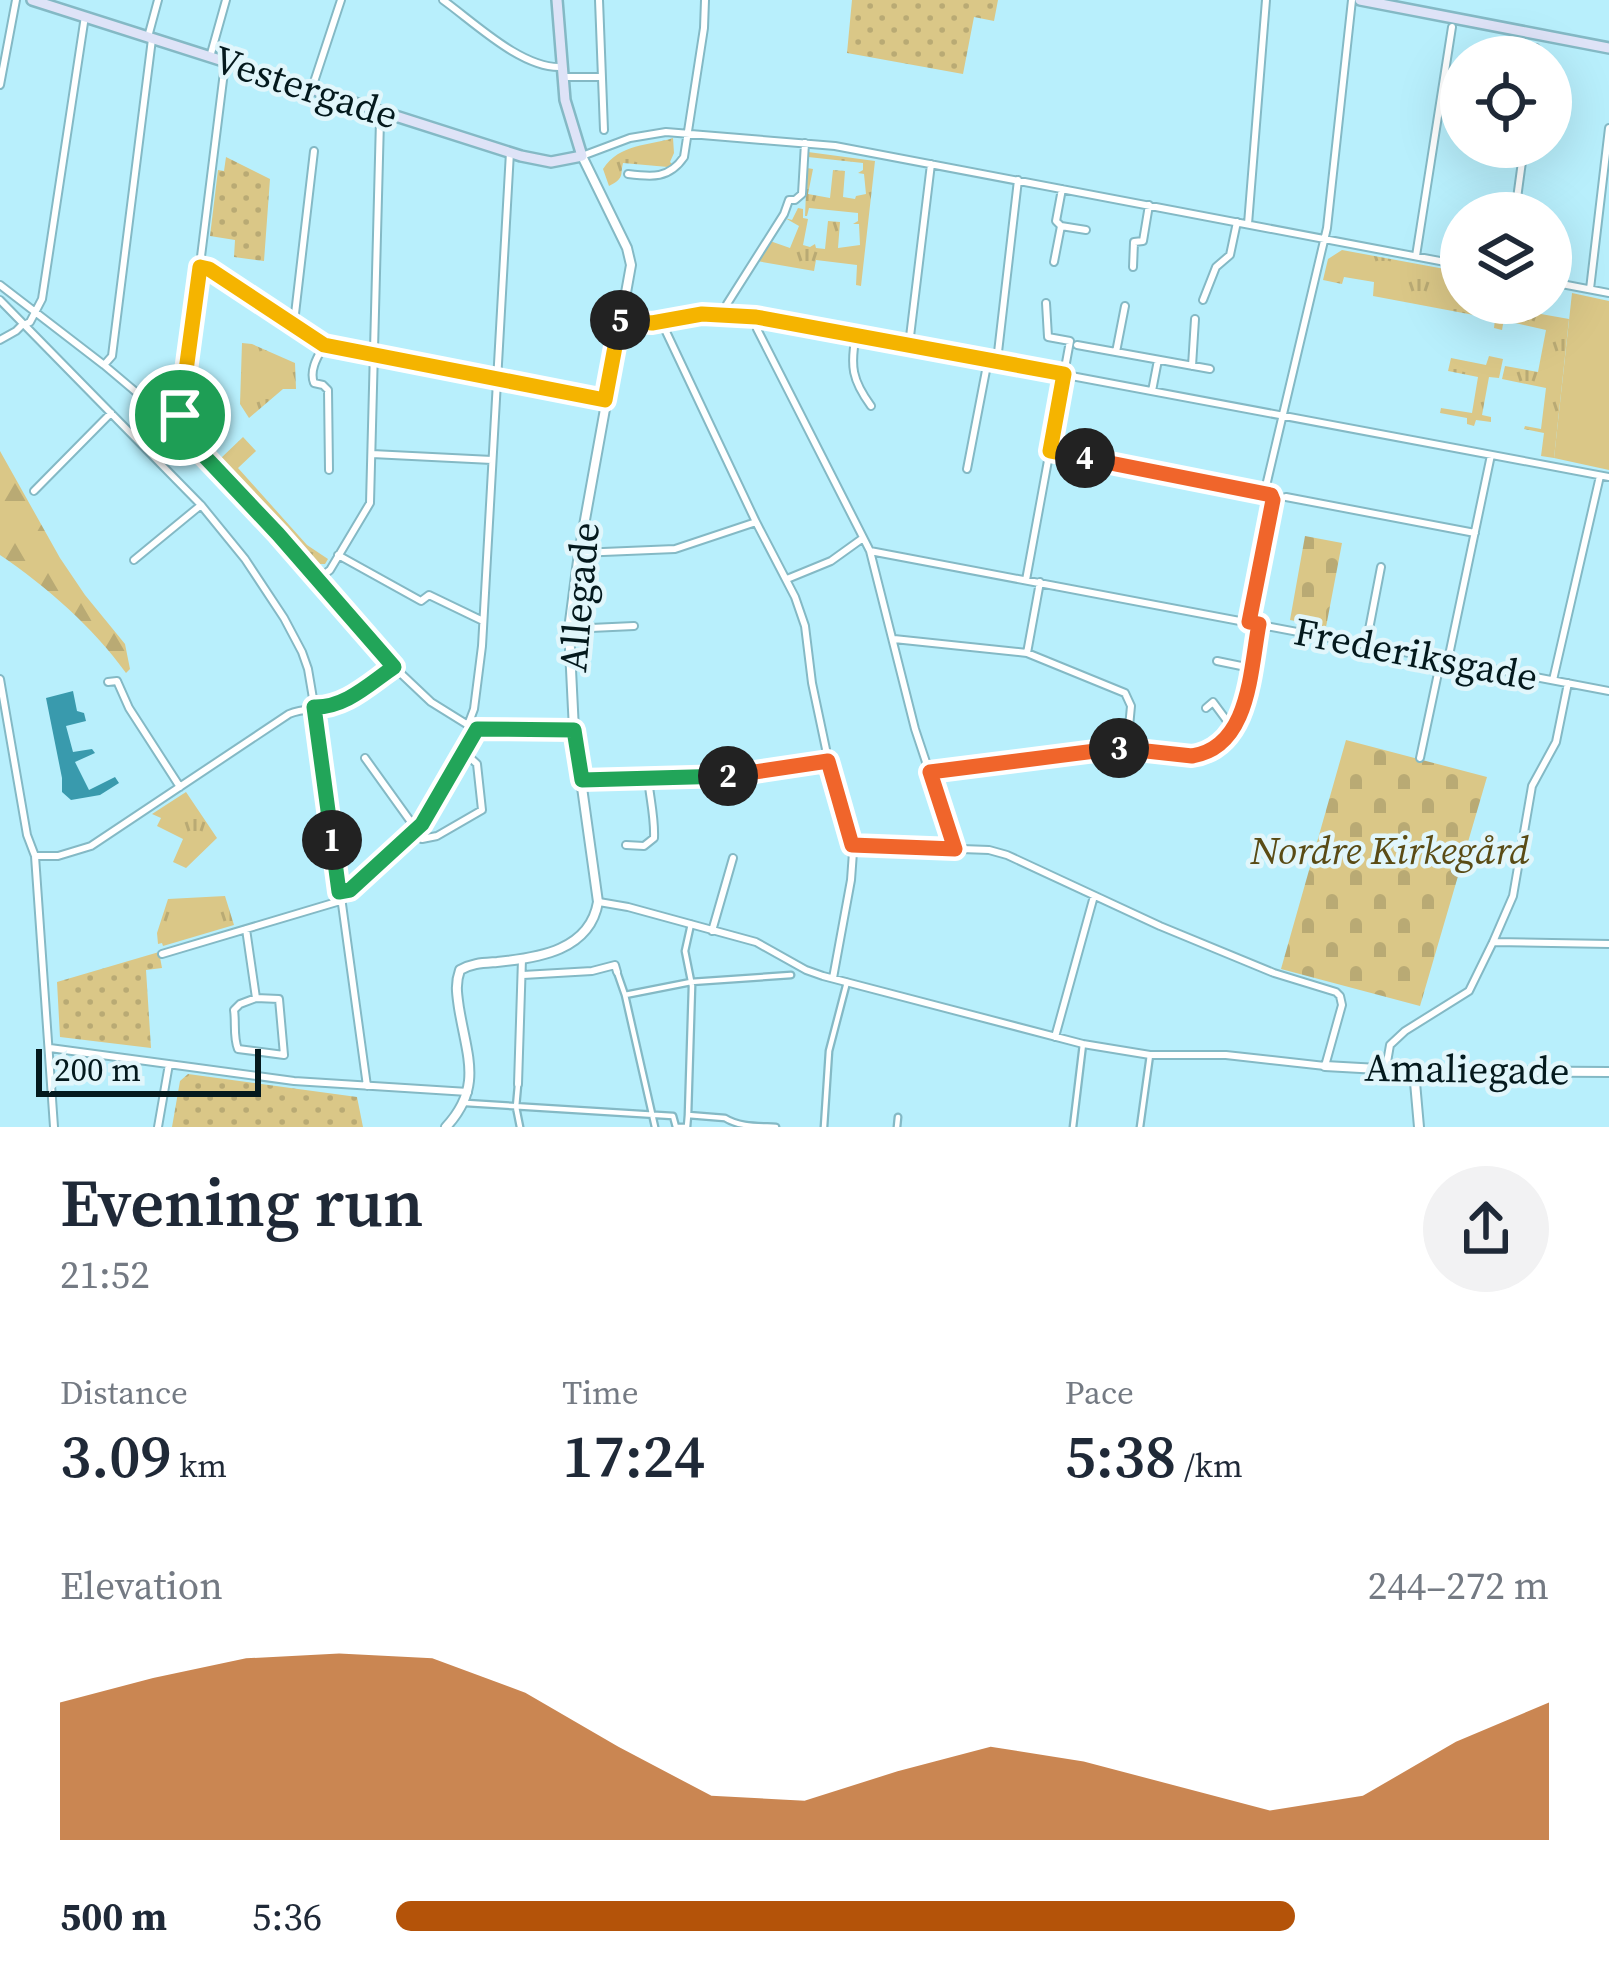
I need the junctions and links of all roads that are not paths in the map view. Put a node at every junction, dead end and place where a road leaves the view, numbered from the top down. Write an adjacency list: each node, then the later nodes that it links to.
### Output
1 (16, 0): 20 (street)
2 (32, 0): 12 (main road, Vestergade)
3 (158, 0): 14 (street)
4 (226, 0): 16 (street)
5 (341, 0): 21 (street)
6 (443, 0): 18 (street)
7 (557, 0): 18 (main road)
8 (599, 0): 19 (street)
9 (705, 0): 25 (street)
10 (1266, 0): 36 (street)
11 (1356, 0): 15 (main road); 39 (street)
12 (85, 16): 14 (main road, Vestergade); 55 (street)
13 (1452, 27): 42 (street)
14 (150, 38): 16 (main road, Vestergade); 72 (street)
15 (1609, 47)
16 (210, 57): 17 (main road, Vestergade)
17 (227, 62): 21 (main road, Vestergade); 45 (street)
18 (561, 72): 19 (street); 29 (main road)
19 (602, 77): 24 (street)
20 (0, 85)
21 (312, 88): 22 (main road, Vestergade)
22 (382, 112): 28 (main road, Vestergade); 69 (street)
23 (1609, 128): 49 (street)
24 (604, 130)
25 (689, 132): 26 (street); 29 (street); 31 (street)
26 (806, 143): 30 (street); 56 (street)
27 (314, 151): 62 (street)
28 (510, 152): 29 (main road, Vestergade); 76 (street)
29 (582, 156): 59 (street, Allegade)
30 (931, 163): 32 (street); 66 (street)
31 (628, 174)
32 (1018, 180): 33 (street); 71 (street)
33 (1062, 189): 34 (street); 37 (street)
34 (1149, 205): 35 (street); 40 (street)
35 (1237, 222): 36 (street); 52 (street)
36 (1248, 224): 39 (street)
37 (1061, 226): 38 (street); 44 (street)
38 (1086, 230)
39 (1325, 239): 42 (street); 81 (street)
40 (1142, 241): 41 (street); 46 (street)
41 (1154, 244)
42 (1416, 256): 43 (street)
43 (1440, 261)
44 (1054, 262)
45 (200, 267): 62 (street); 82 (street)
46 (1133, 267)
47 (0, 285): 55 (street)
48 (1572, 286): 49 (street)
49 (1590, 290): 50 (street)
50 (1609, 293)
51 (0, 300): 61 (street)
52 (1203, 300)
53 (1046, 303): 75 (street)
54 (1125, 306): 68 (street)
55 (35, 313): 61 (street); 72 (street)
56 (728, 314): 57 (street); 60 (street)
57 (756, 317): 63 (street); 96 (street)
58 (1195, 319): 73 (street)
59 (620, 320): 60 (street); 78 (street, Allegade)
60 (661, 321): 94 (street)
61 (23, 324): 64 (street); 80 (street)
62 (291, 325): 65 (street)
63 (856, 335): 66 (street); 79 (street)
64 (0, 340)
65 (324, 345): 69 (street); 88 (street)
66 (909, 345): 71 (street)
67 (1077, 345): 68 (street)
68 (1116, 352): 70 (street)
69 (374, 354): 76 (street); 84 (street)
70 (1158, 360): 73 (street); 77 (street)
71 (993, 361): 75 (street); 87 (street)
72 (104, 365): 82 (street)
73 (1192, 366): 74 (street)
74 (1210, 369)
75 (1064, 374): 77 (street); 83 (street)
76 (496, 378): 78 (street); 86 (street)
77 (1152, 391): 81 (street)
78 (605, 400): 98 (street, Allegade)
79 (871, 406)
80 (110, 413): 90 (street); 93 (street)
81 (1284, 417): 85 (street); 91 (street)
82 (174, 424): 103 (street)
83 (1050, 451): 91 (street); 104 (street)
84 (372, 454): 86 (street); 99 (street)
85 (1491, 455): 89 (street); 95 (street)
86 (492, 460): 106 (street)
87 (967, 469)
88 (329, 470)
89 (1604, 477): 119 (street)
90 (34, 491)
91 (1271, 495): 107 (street)
92 (1286, 497): 95 (street)
93 (200, 505): 100 (street); 123 (street)
94 (756, 522): 98 (street); 102 (street)
95 (1474, 532): 114 (street)
96 (863, 538): 97 (street); 102 (street)
97 (870, 551): 104 (street, Frederiksgade); 111 (street)
98 (579, 553): 110 (street, Allegade)
99 (338, 555): 103 (street); 106 (street)
100 (134, 560)
101 (1381, 567): 112 (street)
102 (786, 579): 133 (street)
103 (317, 580): 116 (street)
104 (1026, 580): 105 (street, Frederiksgade)
105 (1040, 582): 107 (street, Frederiksgade); 113 (street)
106 (484, 622): 125 (street)
107 (1249, 622): 108 (street, Frederiksgade)
108 (1259, 624): 112 (street, Frederiksgade); 117 (street)
109 (634, 626): 110 (street)
110 (568, 629): 128 (street, Allegade)
111 (892, 639): 113 (street); 134 (street)
112 (1366, 645): 114 (street, Frederiksgade)
113 (1027, 653): 129 (street)
114 (1445, 660): 119 (street, Frederiksgade); 132 (street)
115 (1217, 661): 117 (street)
116 (394, 667): 123 (street); 125 (street)
117 (1251, 668): 127 (street)
118 (0, 679): 143 (street)
119 (1553, 680): 121 (street, Frederiksgade)
120 (108, 682): 137 (street)
121 (1568, 683): 122 (street, Frederiksgade); 151 (street)
122 (1609, 691)
123 (314, 707): 137 (street); 145 (street)
124 (1206, 708): 127 (street)
125 (468, 725): 126 (street)
126 (477, 729): 128 (street); 130 (street)
127 (1233, 729): 129 (street)
128 (574, 730): 136 (street, Allegade)
129 (1127, 748): 134 (street)
130 (464, 752): 138 (street); 139 (street)
131 (365, 758): 138 (street)
132 (1420, 758)
133 (828, 761): 135 (street); 141 (street)
134 (930, 772): 142 (street)
135 (648, 778): 136 (street); 140 (street)
136 (582, 780): 147 (street, Allegade)
137 (180, 787): 143 (street)
138 (415, 830): 145 (street)
139 (422, 839)
140 (626, 844)
141 (852, 845): 142 (street); 158 (street)
142 (955, 849): 146 (street)
143 (35, 856): 165 (street)
144 (734, 858): 150 (street)
145 (340, 896): 149 (street); 173 (street)
146 (1094, 896): 163 (street); 168 (street)
147 (598, 902): 148 (street); 154 (street)
148 (691, 924): 150 (street); 159 (street)
149 (246, 929): 153 (street); 162 (street)
150 (712, 931): 158 (street)
151 (1493, 941): 152 (street); 169 (street)
152 (1609, 944)
153 (163, 954)
154 (522, 959): 156 (street); 174 (street)
155 (617, 972): 156 (street); 161 (street)
156 (523, 975): 172 (street)
157 (791, 975): 159 (street)
158 (833, 978): 160 (street)
159 (692, 982): 161 (street); 178 (street)
160 (847, 982): 163 (street); 188 (street)
161 (625, 995): 177 (street)
162 (256, 998): 162 (street)
163 (1055, 1037): 164 (street)
164 (1083, 1044): 166 (street); 190 (street)
165 (50, 1048): 167 (street); 180 (street)
166 (1150, 1055): 168 (street); 191 (street)
167 (169, 1064): 173 (street); 181 (street)
168 (1325, 1066): 169 (street, Amaliegade)
169 (1386, 1070): 170 (street, Amaliegade)
170 (1414, 1071): 171 (street, Amaliegade); 192 (street)
171 (1609, 1072)
172 (518, 1084): 176 (street)
173 (367, 1087): 174 (street)
174 (468, 1092): 175 (street)
175 (465, 1103): 176 (street); 182 (street)
176 (519, 1107): 177 (street); 183 (street)
177 (653, 1115): 184 (street); 185 (street)
178 (688, 1115): 185 (street); 186 (street)
179 (898, 1118): 189 (street)
180 (54, 1127)
181 (158, 1127)
182 (446, 1127)
183 (520, 1127)
184 (655, 1127)
185 (686, 1127)
186 (752, 1127): 187 (street)
187 (776, 1127)
188 (824, 1127)
189 (897, 1127)
190 (1073, 1127)
191 (1140, 1127)
192 (1418, 1127)

